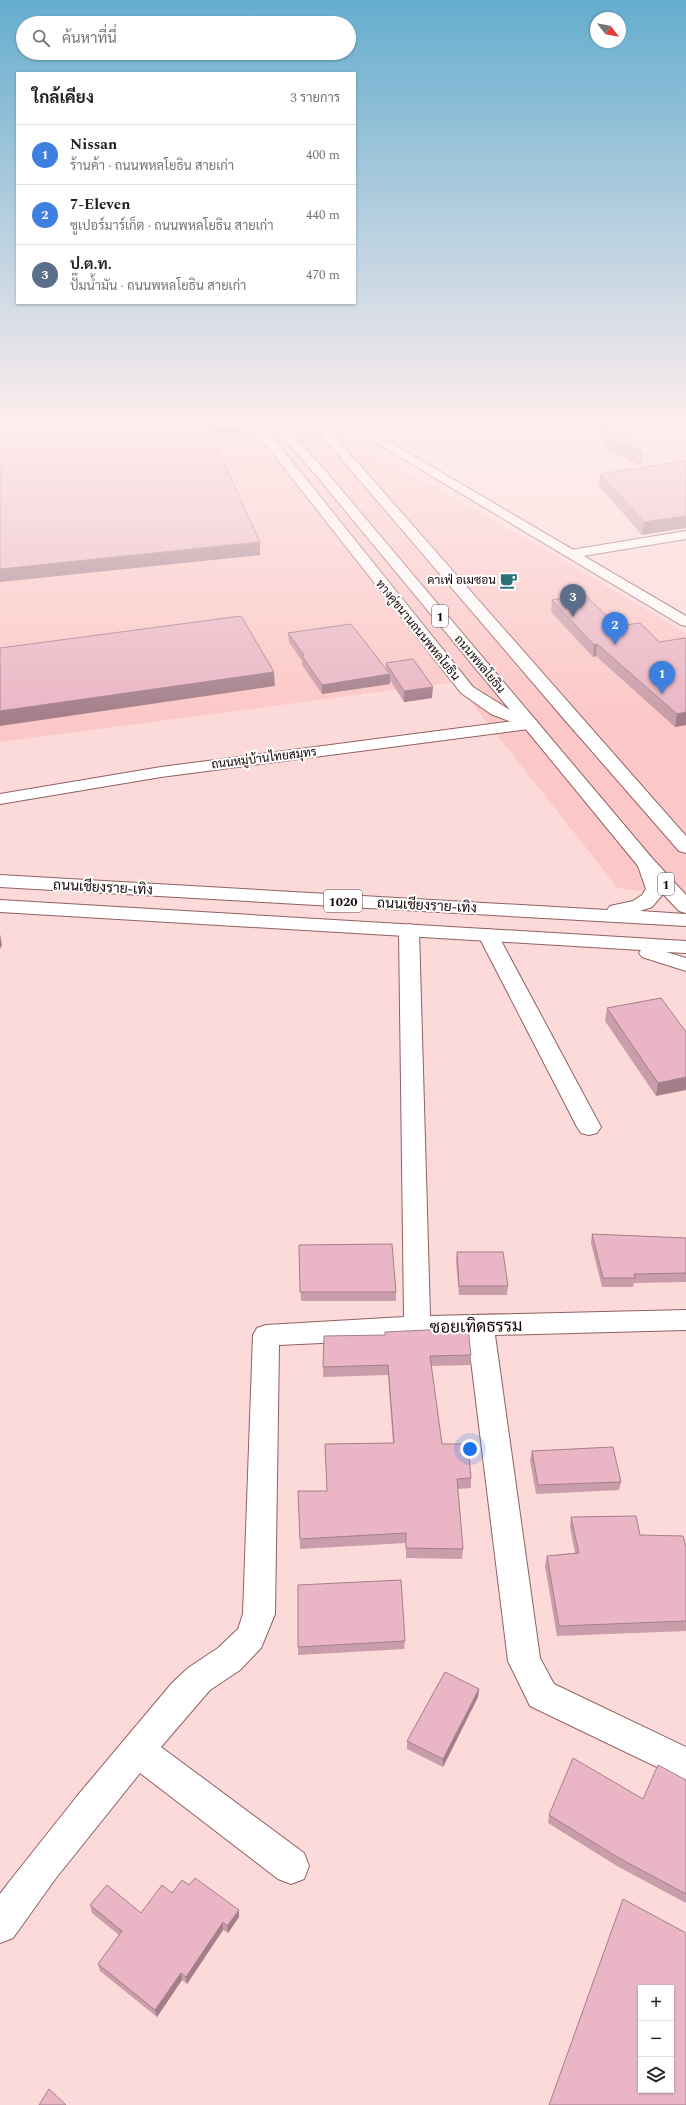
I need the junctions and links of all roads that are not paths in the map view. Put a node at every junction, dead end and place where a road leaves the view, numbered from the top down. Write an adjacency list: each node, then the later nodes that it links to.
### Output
1 (330, 519): 11 (main road, ทางคู่ขนานถนนพหลโยธิน / 1)
2 (359, 519): 11 (main road, ถนนพหลโยธิน / 1)
3 (400, 519): 13 (main road, 1)
4 (512, 519): 8 (main road)
5 (535, 519): 7 (main road)
6 (686, 535): 7 (main road)
7 (588, 550): 8 (main road); 9 (main road)
8 (571, 554): 10 (main road)
9 (686, 607)
10 (686, 622)
11 (530, 724): 12 (main road, ถนนหมู่บ้านไทยสมุทร); 14 (main road, ถนนพหลโยธิน / 1)
12 (0, 799)
13 (686, 847)
14 (645, 862): 17 (main road, ถนนพหลโยธิน / 1); 18 (main road)
15 (0, 881): 18 (main road, ถนนเชียงราย-เทิง / 1020)
16 (0, 906): 20 (main road, 1020)
17 (686, 907)
18 (578, 914): 19 (main road, ถนนเชียงราย-เทิง / 1020)
19 (686, 920)
20 (409, 930): 21 (main road, 1020); 28 (main road)
21 (488, 935): 22 (main road, 1020); 25 (main road)
22 (608, 941): 23 (main road, 1020); 24 (main road)
23 (686, 947)
24 (686, 965)
25 (589, 1128)
26 (686, 1320): 27 (main road, ซอยเทิดธรรม)
27 (480, 1326): 28 (main road, ซอยเทิดธรรม); 30 (main road)
28 (417, 1327): 29 (main road, ซอยเทิดธรรม)
29 (138, 1750): 31 (main road); 32 (main road)
30 (686, 1764)
31 (291, 1866)
32 (0, 1925)

